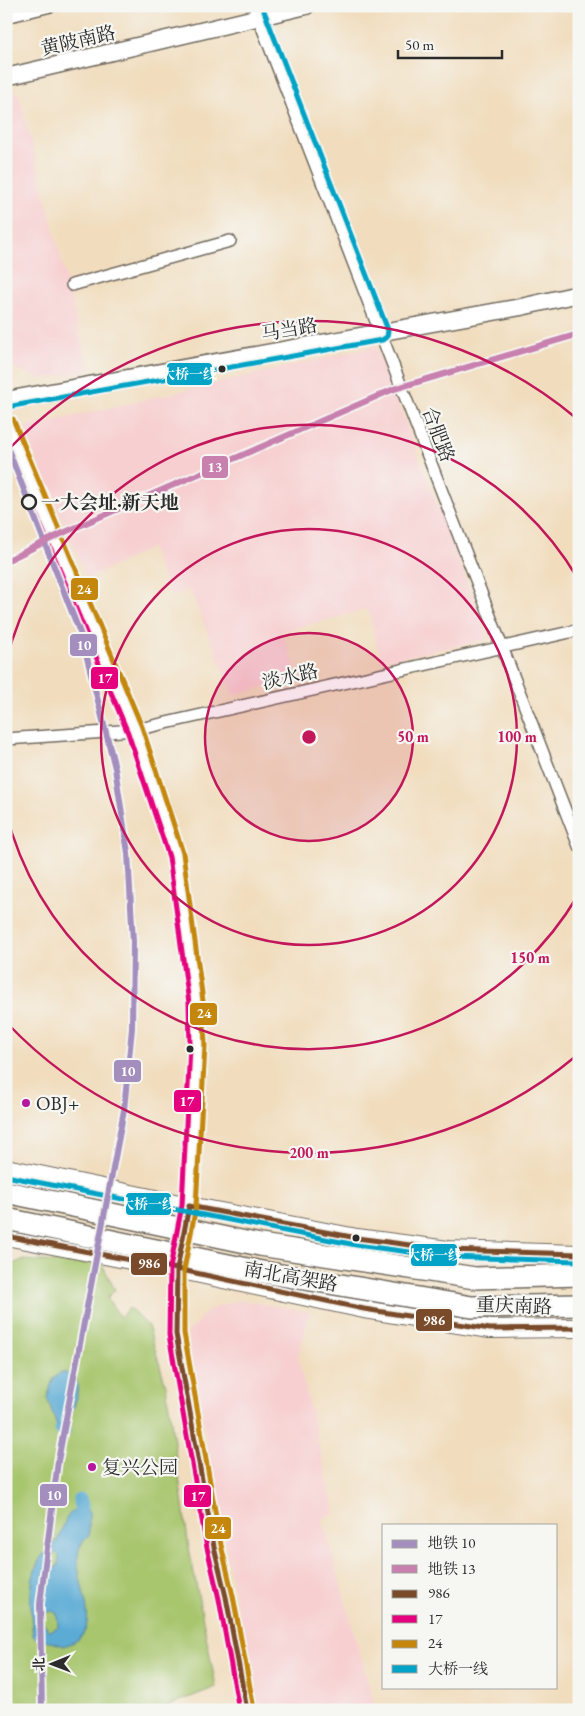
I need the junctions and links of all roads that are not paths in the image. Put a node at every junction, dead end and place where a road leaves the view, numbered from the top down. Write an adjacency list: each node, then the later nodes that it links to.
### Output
1 (51, 6): 4 (street)
2 (306, 6): 3 (main road, 黄陂南路)
3 (257, 12): 5 (main road, 黄陂南路); 9 (street, 合肥路)
4 (6, 17)
5 (6, 78)
6 (230, 241): 7 (street)
7 (72, 285)
8 (579, 294): 9 (main road, 马当路)
9 (381, 333): 10 (main road, 马当路); 13 (street, 合肥路)
10 (6, 400)
11 (6, 422): 14 (main road)
12 (579, 630): 13 (street, 淡水路)
13 (502, 646): 14 (street, 淡水路); 16 (street, 合肥路)
14 (135, 730): 15 (street, 淡水路); 19 (main road)
15 (6, 739)
16 (579, 846)
17 (6, 1168): 19 (main road)
18 (6, 1192): 24 (highway, 南北高架路, bridge)
19 (189, 1206): 22 (main road); 23 (main road)
20 (6, 1219): 25 (highway, 南北高架路, bridge)
21 (6, 1236): 23 (main road, 重庆南路)
22 (579, 1254)
23 (177, 1269): 26 (main road, 重庆南路); 27 (main road)
24 (579, 1276)
25 (579, 1305)
26 (579, 1328)
27 (247, 1710)

